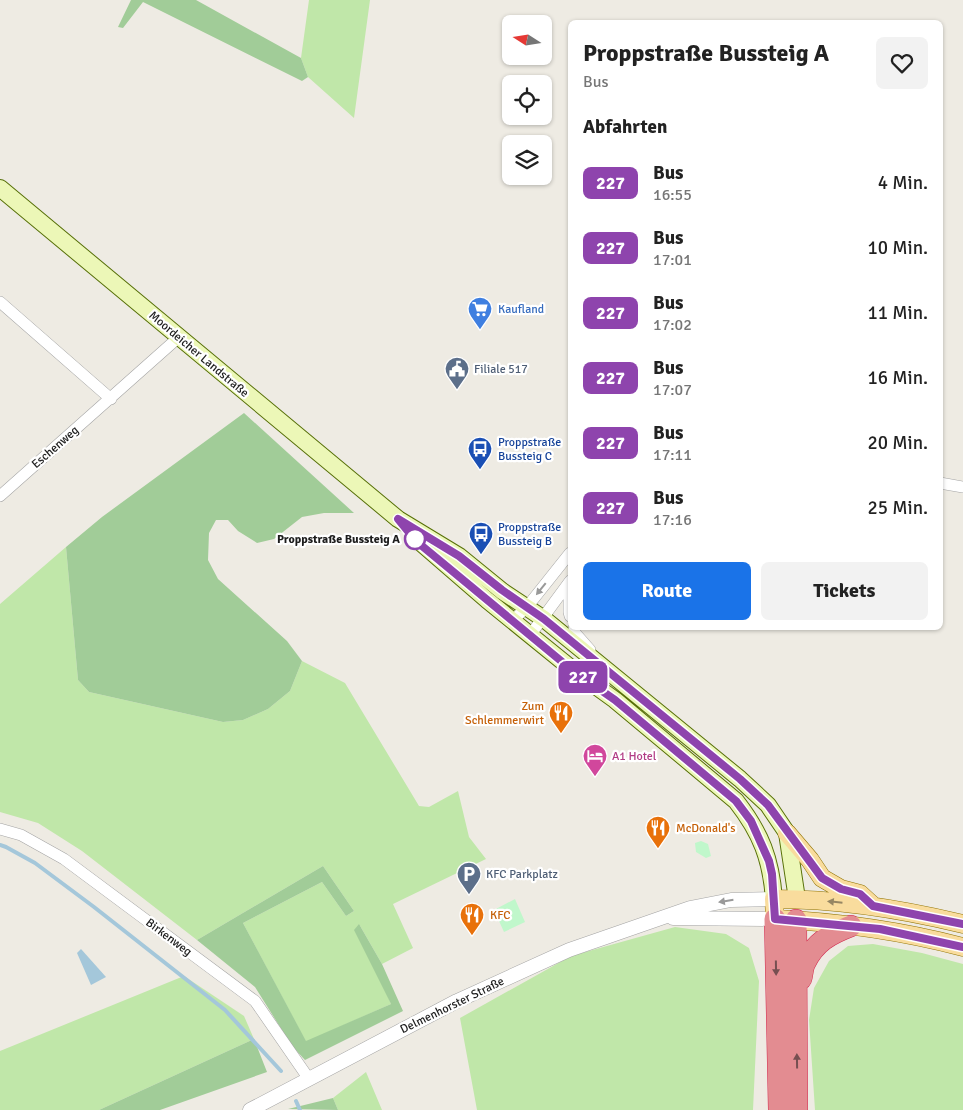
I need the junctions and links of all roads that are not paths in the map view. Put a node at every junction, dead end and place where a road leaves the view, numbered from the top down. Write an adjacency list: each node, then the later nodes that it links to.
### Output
1 (0, 188): 3 (main road, Moordeicher Landstraße)
2 (0, 302): 4 (street)
3 (179, 337): 4 (street, Eschenweg); 8 (main road, Moordeicher Landstraße)
4 (111, 398): 7 (street, Eschenweg)
5 (943, 484): 6 (street)
6 (963, 487)
7 (0, 496)
8 (398, 519): 11 (main road, Moordeicher Landstraße); 13 (main road, Moordeicher Landstraße)
9 (568, 556): 11 (street, one-way to 11)
10 (568, 583): 12 (street)
11 (526, 607): 12 (main road, Moordeicher Landstraße); 13 (street)
12 (544, 619): 15 (street); 16 (main road, Moordeicher Landstraße)
13 (513, 620): 15 (main road, Moordeicher Landstraße)
14 (574, 630): 16 (street)
15 (531, 634): 20 (main road, Moordeicher Landstraße)
16 (592, 659): 18 (main road, Moordeicher Landstraße)
17 (0, 829): 27 (street, Birkenweg)
18 (787, 833): 19 (main road); 21 (main road, Moordeicher Landstraße)
19 (873, 906): 21 (main road, one-way to 21); 23 (main road)
20 (775, 909): 21 (main road, Delmenhorster Straße); 22 (street, Delmenhorster Straße); 22 (street, Delmenhorster Straße, one-way to 22); 29 (highway, one-way to 29)
21 (796, 910): 24 (main road, Delmenhorster Straße); 26 (highway)
22 (662, 918): 27 (street, Delmenhorster Straße)
23 (963, 924)
24 (851, 926): 25 (main road, Delmenhorster Straße); 26 (highway)
25 (963, 946)
26 (796, 986): 30 (highway, one-way to 26)
27 (309, 1079): 28 (street, Delmenhorster Straße)
28 (250, 1110)
29 (779, 1110)
30 (798, 1110)

